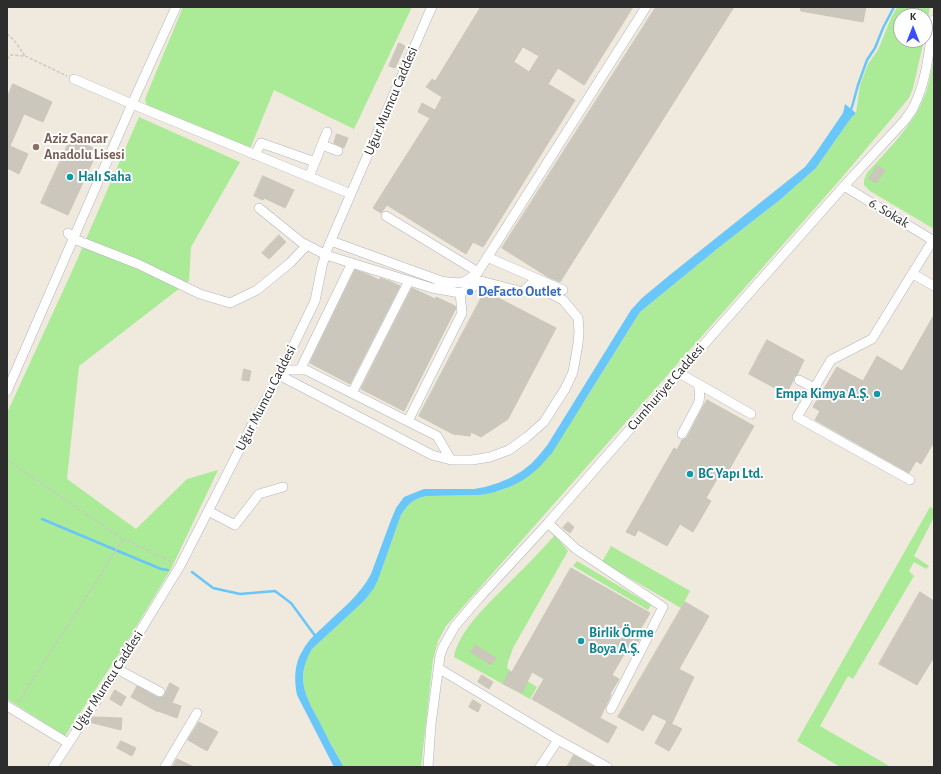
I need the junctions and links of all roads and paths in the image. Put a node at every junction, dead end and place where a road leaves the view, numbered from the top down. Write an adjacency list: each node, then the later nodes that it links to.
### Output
1 (176, 7): 9 (street)
2 (432, 7): 17 (street, Uğur Mumcu Caddesi)
3 (646, 7): 25 (street)
4 (934, 20): 16 (street, Cumhuriyet Caddesi)
5 (7, 34): 6 (path)
6 (25, 56): 7 (path); 8 (path)
7 (7, 59)
8 (74, 79): 9 (street)
9 (132, 104): 13 (street); 20 (street)
10 (327, 132): 11 (street)
11 (322, 145): 12 (street); 14 (street)
12 (338, 151)
13 (255, 155): 14 (street); 15 (street)
14 (315, 162): 15 (street)
15 (309, 177): 17 (street)
16 (844, 186): 21 (street, 6. Sokak); 35 (street, Cumhuriyet Caddesi)
17 (351, 194): 22 (street, Uğur Mumcu Caddesi)
18 (259, 208): 23 (street)
19 (386, 216): 27 (street)
20 (71, 236): 23 (street); 39 (street)
21 (934, 240): 28 (street)
22 (331, 241): 24 (street, Uğur Mumcu Caddesi); 27 (street)
23 (307, 245): 24 (street)
24 (326, 255): 26 (street); 34 (street, Uğur Mumcu Caddesi)
25 (487, 257): 27 (street); 31 (street)
26 (352, 263): 29 (street); 33 (street)
27 (478, 272)
28 (913, 274): 30 (street); 38 (street)
29 (409, 281): 32 (street); 40 (street)
30 (934, 286)
31 (563, 290)
32 (460, 292): 42 (street); 45 (street)
33 (300, 370): 34 (street); 40 (street)
34 (281, 372): 45 (street); 48 (street, Uğur Mumcu Caddesi)
35 (679, 373): 37 (street); 49 (street, Cumhuriyet Caddesi)
36 (799, 380): 38 (street)
37 (698, 384): 41 (street); 43 (street)
38 (814, 388): 46 (street)
39 (7, 391)
40 (352, 393): 42 (street)
41 (751, 414)
42 (408, 421): 45 (street)
43 (682, 434)
44 (7, 460): 50 (path)
45 (451, 460)
46 (910, 480)
47 (283, 488): 48 (street)
48 (208, 511): 51 (street, Uğur Mumcu Caddesi)
49 (548, 523): 52 (street, Cumhuriyet Caddesi); 56 (street)
50 (123, 538): 51 (path); 55 (path)
51 (180, 566): 53 (street, Uğur Mumcu Caddesi)
52 (438, 668): 58 (street); 62 (street, Cumhuriyet Caddesi)
53 (117, 670): 54 (street); 59 (street, Uğur Mumcu Caddesi)
54 (160, 692)
55 (8, 709): 59 (street)
56 (611, 709)
57 (197, 713): 61 (street)
58 (558, 740): 63 (street); 64 (street)
59 (68, 743): 60 (street, Uğur Mumcu Caddesi)
60 (53, 767)
61 (165, 767)
62 (428, 767)
63 (540, 767)
64 (607, 767)

